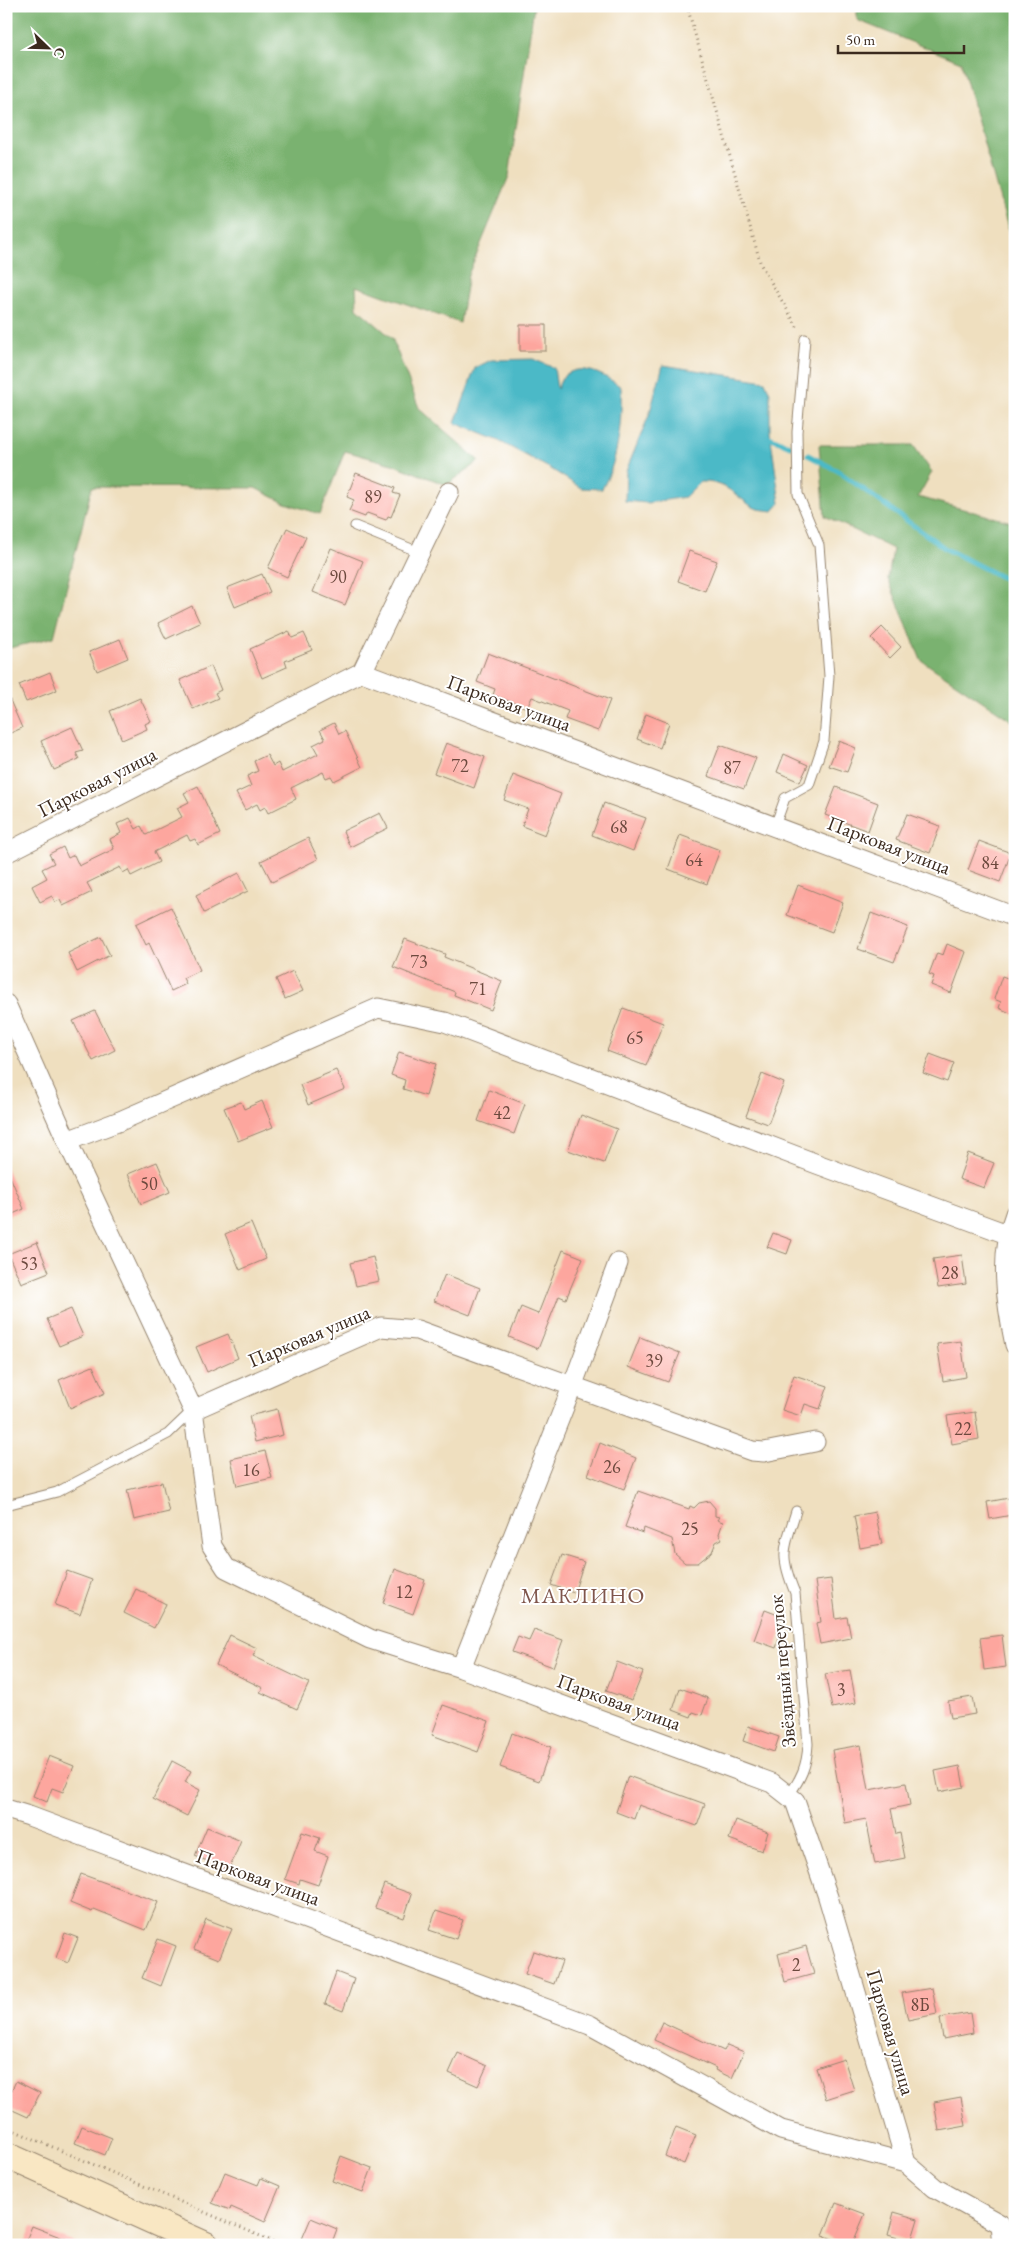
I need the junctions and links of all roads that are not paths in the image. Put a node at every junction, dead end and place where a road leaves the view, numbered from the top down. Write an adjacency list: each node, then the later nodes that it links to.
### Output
1 (805, 339): 6 (lane)
2 (448, 492): 4 (street)
3 (355, 526): 4 (lane)
4 (419, 552): 5 (street)
5 (362, 672): 6 (street, Парковая улица); 7 (street, Парковая улица)
6 (774, 826): 8 (street, Парковая улица)
7 (6, 853)
8 (1015, 917)
9 (6, 1004): 10 (street, Парковая улица)
10 (66, 1140): 12 (street); 16 (street, Парковая улица)
11 (1015, 1214): 12 (street)
12 (1007, 1234): 14 (street)
13 (618, 1263): 15 (street)
14 (1015, 1345)
15 (572, 1387): 16 (street, Парковая улица); 17 (street, Парковая улица); 20 (street)
16 (193, 1410): 18 (lane); 20 (street, Парковая улица)
17 (815, 1442)
18 (6, 1505)
19 (796, 1511): 21 (lane, Звёздный переулок)
20 (461, 1668): 21 (street, Парковая улица)
21 (788, 1796): 24 (street, Парковая улица)
22 (6, 1809): 24 (street, Парковая улица)
23 (6, 2155): 26 (main road)
24 (906, 2163): 25 (street, Парковая улица)
25 (1008, 2223): 27 (street, Парковая улица)
26 (206, 2245)
27 (1002, 2245)

